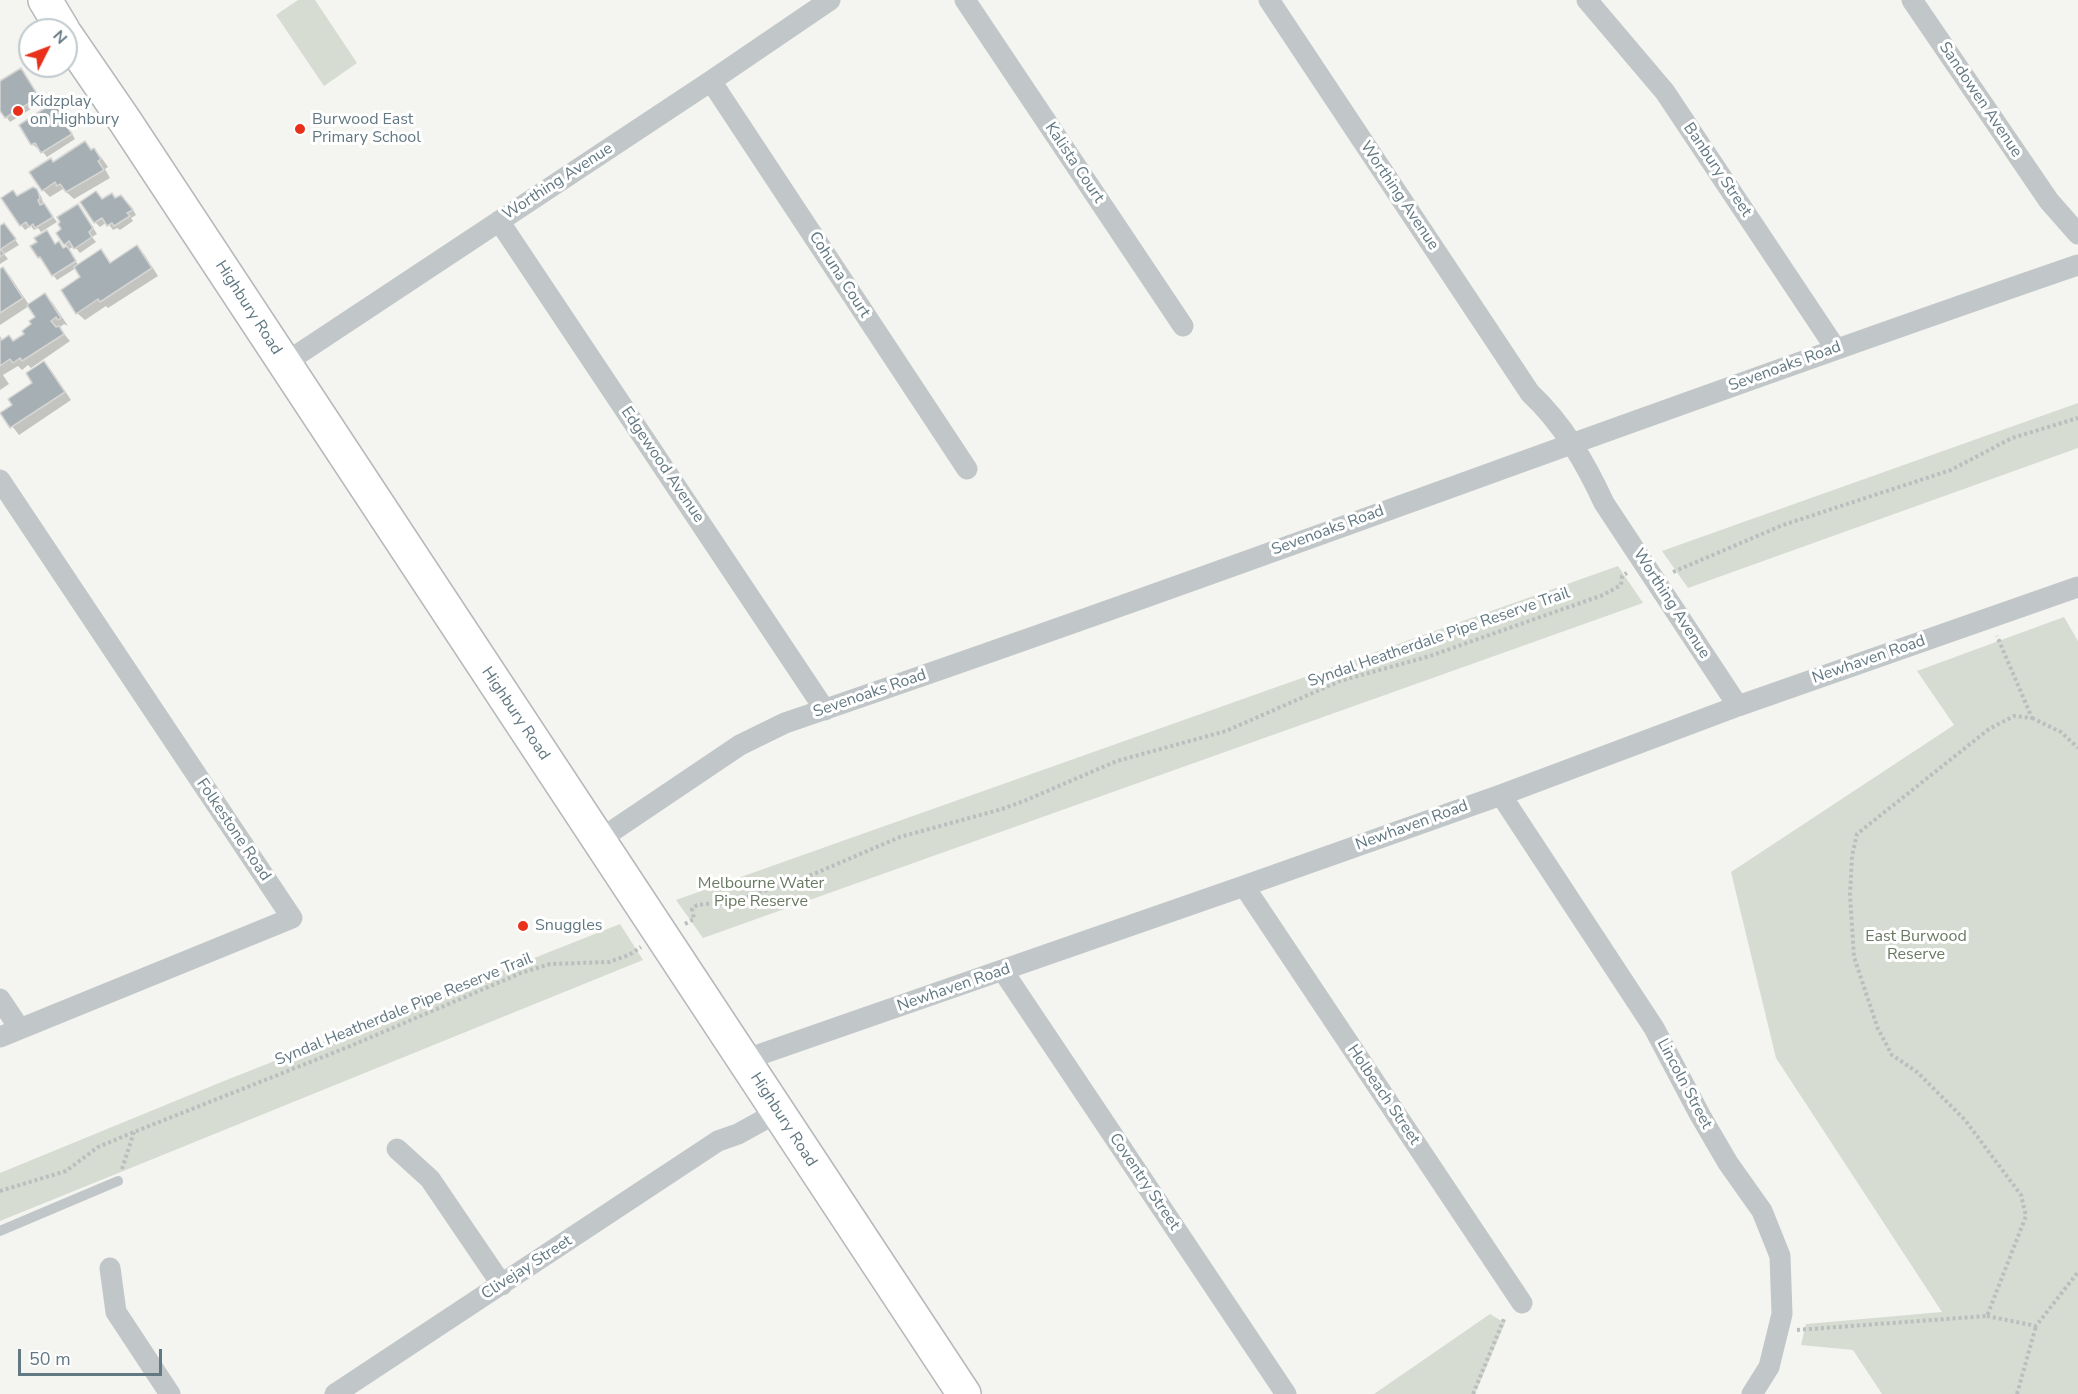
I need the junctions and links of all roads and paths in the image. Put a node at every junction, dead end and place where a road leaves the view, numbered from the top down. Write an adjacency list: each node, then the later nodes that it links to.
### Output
1 (830, 0): 7 (street, Worthing Avenue)
2 (965, 0): 12 (street, Kalista Court)
3 (1269, 0): 16 (street, Worthing Avenue)
4 (1587, 0): 13 (street, Banbury Street)
5 (1912, 0): 8 (street, Sandowen Avenue)
6 (52, 17): 14 (main road, Highbury Road)
7 (711, 81): 9 (street, Worthing Avenue); 17 (street, Cohuna Court)
8 (2049, 201): 10 (street, Sandowen Avenue); 11 (street, Sandowen Avenue)
9 (499, 221): 14 (street, Worthing Avenue); 23 (street, Edgewood Avenue)
10 (2078, 234)
11 (2077, 265): 13 (street, Sevenoaks Road)
12 (1184, 326)
13 (1836, 349): 16 (street, Sevenoaks Road)
14 (285, 363): 27 (main road, Highbury Road)
15 (2078, 418): 19 (path)
16 (1566, 447): 19 (street, Worthing Avenue); 23 (street, Sevenoaks Road)
17 (967, 469)
18 (0, 480): 32 (street, Folkestone Road)
19 (1646, 566): 22 (street, Worthing Avenue); 29 (path, Syndal Heatherdale Pipe Reserve Trail)
20 (2078, 587): 21 (street, Newhaven Road)
21 (1990, 618): 22 (street, Newhaven Road); 24 (path)
22 (1738, 706): 26 (street, Newhaven Road)
23 (825, 710): 27 (street, Sevenoaks Road)
24 (2032, 718): 25 (path); 45 (path)
25 (2078, 748)
26 (1501, 795): 28 (street, Newhaven Road); 48 (street, Lincoln Street)
27 (599, 840): 29 (main road, Highbury Road)
28 (1244, 886): 30 (street, Newhaven Road); 44 (street, Holbeach Street)
29 (662, 936): 34 (main road, Highbury Road); 36 (path, Syndal Heatherdale Pipe Reserve Trail)
30 (1003, 971): 34 (street, Newhaven Road); 52 (street, Coventry Street)
31 (0, 999): 32 (street)
32 (20, 1029): 33 (street, Folkestone Road)
33 (0, 1037)
34 (744, 1060): 35 (main road, Highbury Road)
35 (773, 1105): 43 (street, Clivejay Street); 51 (main road, Highbury Road)
36 (134, 1132): 38 (path); 39 (path, Syndal Heatherdale Pipe Reserve Trail)
37 (397, 1149): 43 (street)
38 (118, 1181): 40 (lane)
39 (0, 1191)
40 (0, 1231)
41 (110, 1268): 49 (street)
42 (2078, 1272): 47 (path)
43 (502, 1285): 50 (street, Clivejay Street)
44 (1522, 1303)
45 (1987, 1316): 47 (path); 48 (path)
46 (1504, 1319): 53 (path)
47 (2036, 1326): 55 (path)
48 (1778, 1329): 54 (street, Lincoln Street)
49 (170, 1394)
50 (335, 1394)
51 (964, 1394)
52 (1286, 1394)
53 (1473, 1394)
54 (1752, 1394)
55 (2017, 1394)

